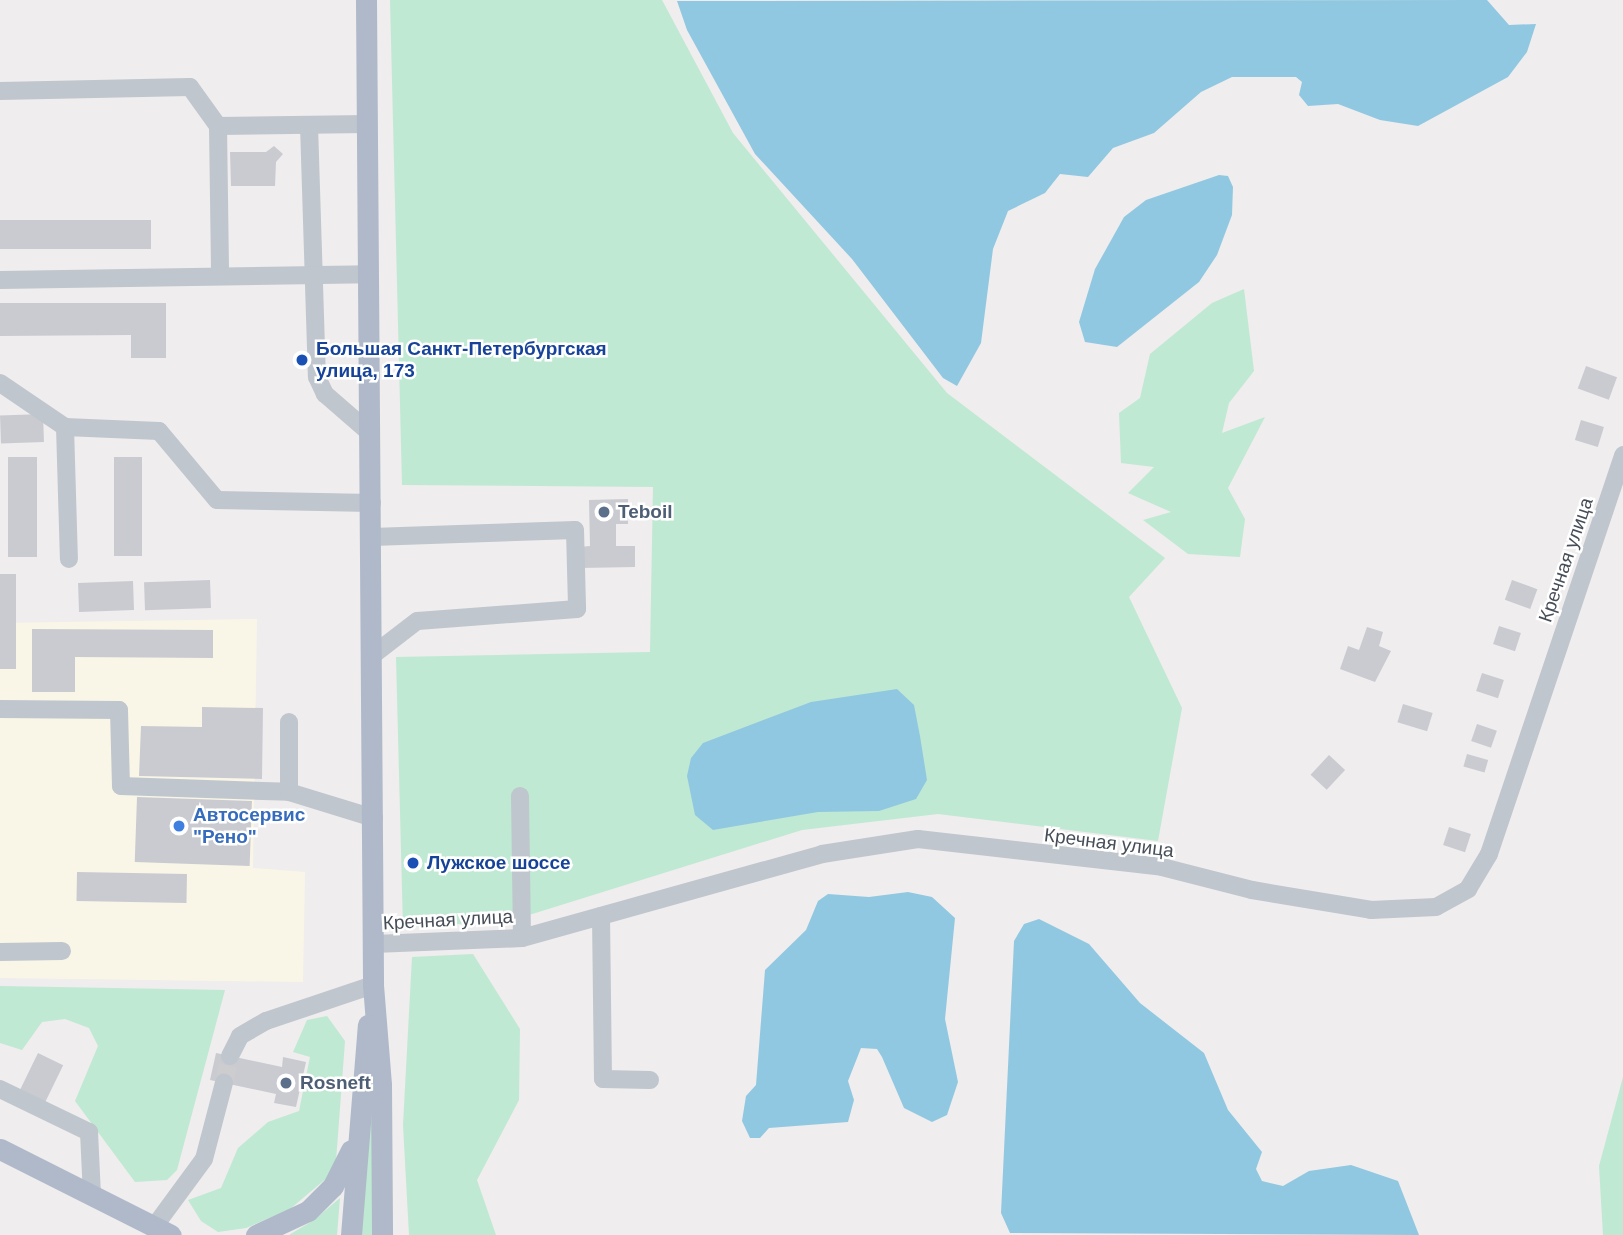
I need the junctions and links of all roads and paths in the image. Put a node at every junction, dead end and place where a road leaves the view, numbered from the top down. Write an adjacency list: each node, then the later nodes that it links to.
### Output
1 (366, 0): 3 (main road)
2 (0, 91): 5 (street)
3 (367, 124): 4 (street); 7 (main road)
4 (309, 125): 5 (street); 6 (street)
5 (218, 126): 8 (street)
6 (312, 274): 7 (street); 8 (street); 12 (street)
7 (369, 274): 12 (main road)
8 (220, 275): 9 (street)
9 (0, 280)
10 (0, 383): 11 (street)
11 (65, 427): 14 (street); 16 (street)
12 (371, 433): 14 (main road)
13 (1623, 455): 23 (street, Кречная улица)
14 (372, 503): 15 (main road)
15 (372, 537): 17 (main road); 17 (street)
16 (69, 559)
17 (373, 655): 22 (main road)
18 (0, 709): 20 (street)
19 (289, 722): 20 (street)
20 (289, 792): 22 (street)
21 (520, 796): 24 (street)
22 (374, 818): 25 (main road)
23 (601, 916): 24 (street, Кречная улица); 30 (street)
24 (522, 938): 25 (street, Кречная улица)
25 (374, 944): 28 (main road)
26 (62, 951): 27 (street)
27 (0, 952)
28 (373, 985): 29 (street); 33 (main road); 39 (main road)
29 (230, 1056)
30 (650, 1080)
31 (223, 1083): 36 (street)
32 (0, 1089): 35 (street)
33 (355, 1142): 37 (main road); 38 (main road)
34 (0, 1149): 35 (main road)
35 (92, 1195): 36 (main road)
36 (163, 1231)
37 (256, 1235)
38 (351, 1235)
39 (382, 1235)

